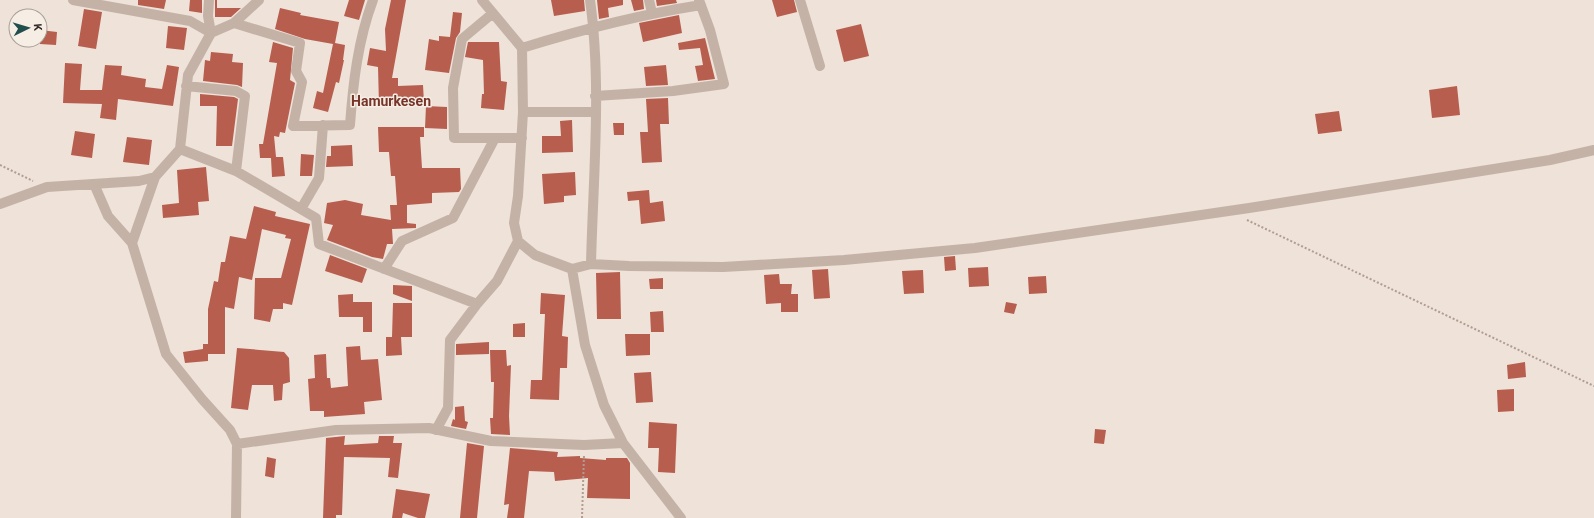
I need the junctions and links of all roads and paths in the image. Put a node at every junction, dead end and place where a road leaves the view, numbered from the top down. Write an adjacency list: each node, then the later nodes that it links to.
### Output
1 (73, 0): 9 (street)
2 (209, 0): 15 (street)
3 (259, 0): 13 (street)
4 (373, 0): 22 (street)
5 (482, 0): 12 (street)
6 (590, 0): 14 (street)
7 (649, 0): 11 (street)
8 (800, 0): 17 (street)
9 (89, 2): 15 (street)
10 (700, 3): 11 (street); 19 (street)
11 (652, 12): 14 (street)
12 (493, 13): 16 (street); 23 (street)
13 (234, 23): 15 (street); 22 (street)
14 (594, 26): 16 (street); 19 (street)
15 (211, 33): 18 (street)
16 (522, 48): 20 (street)
17 (820, 66)
18 (186, 86): 25 (street); 28 (street)
19 (595, 96): 21 (street)
20 (524, 112): 21 (street); 24 (street)
21 (595, 112): 37 (street)
22 (323, 125): 33 (street)
23 (495, 138): 24 (street); 38 (street)
24 (522, 138): 35 (street)
25 (180, 149): 28 (street); 29 (street)
26 (1594, 150): 34 (street)
27 (0, 165): 31 (path)
28 (236, 171): 33 (street)
29 (155, 177): 30 (street); 36 (street)
30 (94, 184): 31 (street); 36 (street)
31 (47, 187): 32 (street)
32 (0, 204)
33 (301, 209): 38 (street)
34 (1230, 211): 37 (street); 41 (path)
35 (518, 241): 39 (street); 40 (street)
36 (132, 243): 44 (street)
37 (591, 264): 39 (street)
38 (384, 269): 40 (street)
39 (572, 269): 43 (street)
40 (477, 304): 42 (street)
41 (1594, 386)
42 (436, 430): 44 (street); 45 (street)
43 (622, 443): 45 (street); 48 (street)
44 (238, 444): 46 (street)
45 (584, 445): 47 (path)
46 (236, 518)
47 (582, 518)
48 (681, 518)

